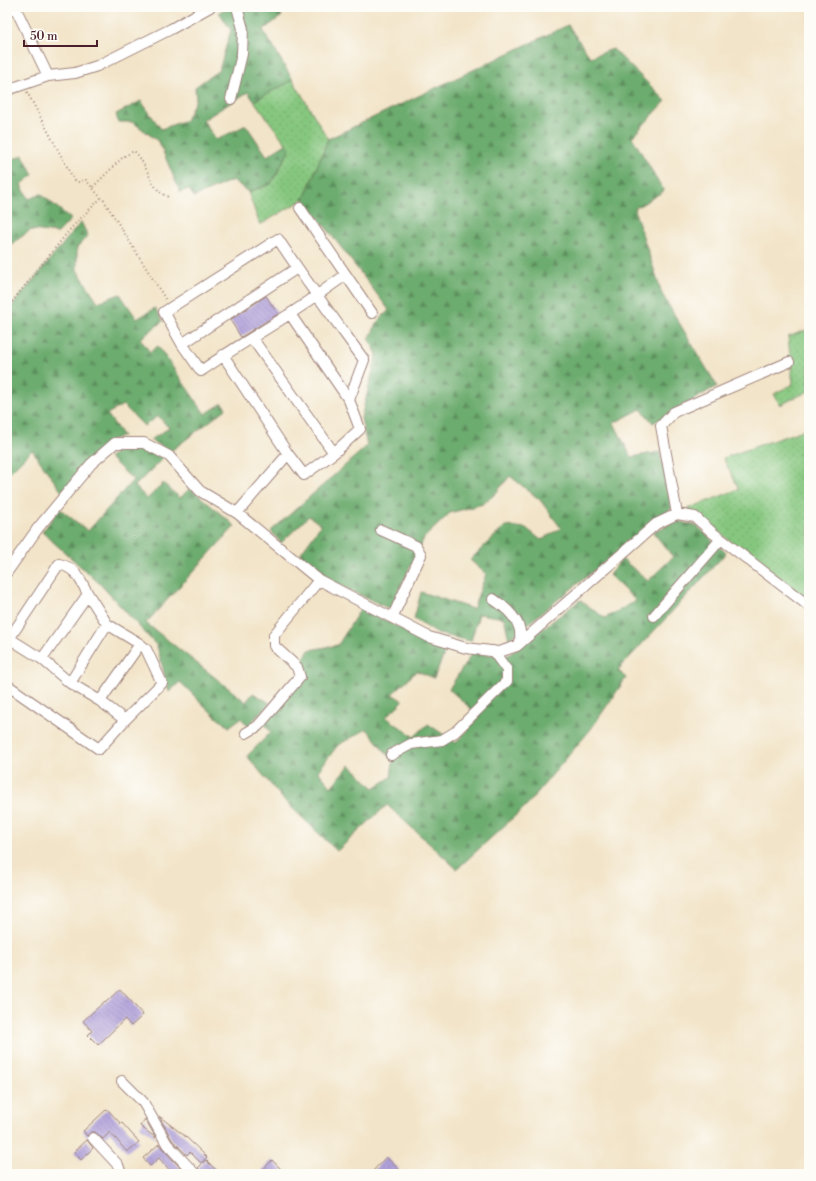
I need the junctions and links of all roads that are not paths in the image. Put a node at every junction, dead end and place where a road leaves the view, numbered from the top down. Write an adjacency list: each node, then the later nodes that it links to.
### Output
1 (15, 7): 4 (street)
2 (210, 7): 4 (street)
3 (237, 7): 6 (street)
4 (48, 76): 5 (street)
5 (7, 90)
6 (231, 99)
7 (300, 208): 9 (street)
8 (297, 268): 10 (street); 14 (street); 14 (street)
9 (346, 275): 10 (street); 11 (street)
10 (317, 294): 12 (street); 17 (street)
11 (372, 313)
12 (290, 314): 13 (street); 17 (street)
13 (252, 338): 15 (street); 18 (street)
14 (182, 344): 15 (street)
15 (223, 356): 19 (street)
16 (789, 362): 21 (street)
17 (349, 400): 18 (street)
18 (334, 453): 19 (street)
19 (288, 454): 20 (street)
20 (236, 513): 24 (street); 25 (street)
21 (677, 514): 23 (street); 33 (street)
22 (381, 530): 30 (street)
23 (721, 539): 28 (street); 29 (street)
24 (7, 572)
25 (319, 580): 30 (street); 41 (street)
26 (88, 594): 31 (street); 32 (street); 36 (street)
27 (494, 599): 33 (street)
28 (809, 606)
29 (654, 616)
30 (392, 618): 35 (street)
31 (108, 624): 34 (street); 37 (street)
32 (8, 639): 36 (street)
33 (520, 643): 35 (street)
34 (140, 644): 39 (street); 40 (street)
35 (493, 651): 42 (street)
36 (42, 659): 37 (street)
37 (70, 683): 39 (street)
38 (7, 685): 40 (street)
39 (100, 701): 40 (street)
40 (125, 720)
41 (246, 733)
42 (391, 755)
43 (122, 1081): 46 (street)
44 (93, 1138): 45 (street)
45 (121, 1174)
46 (195, 1174)

